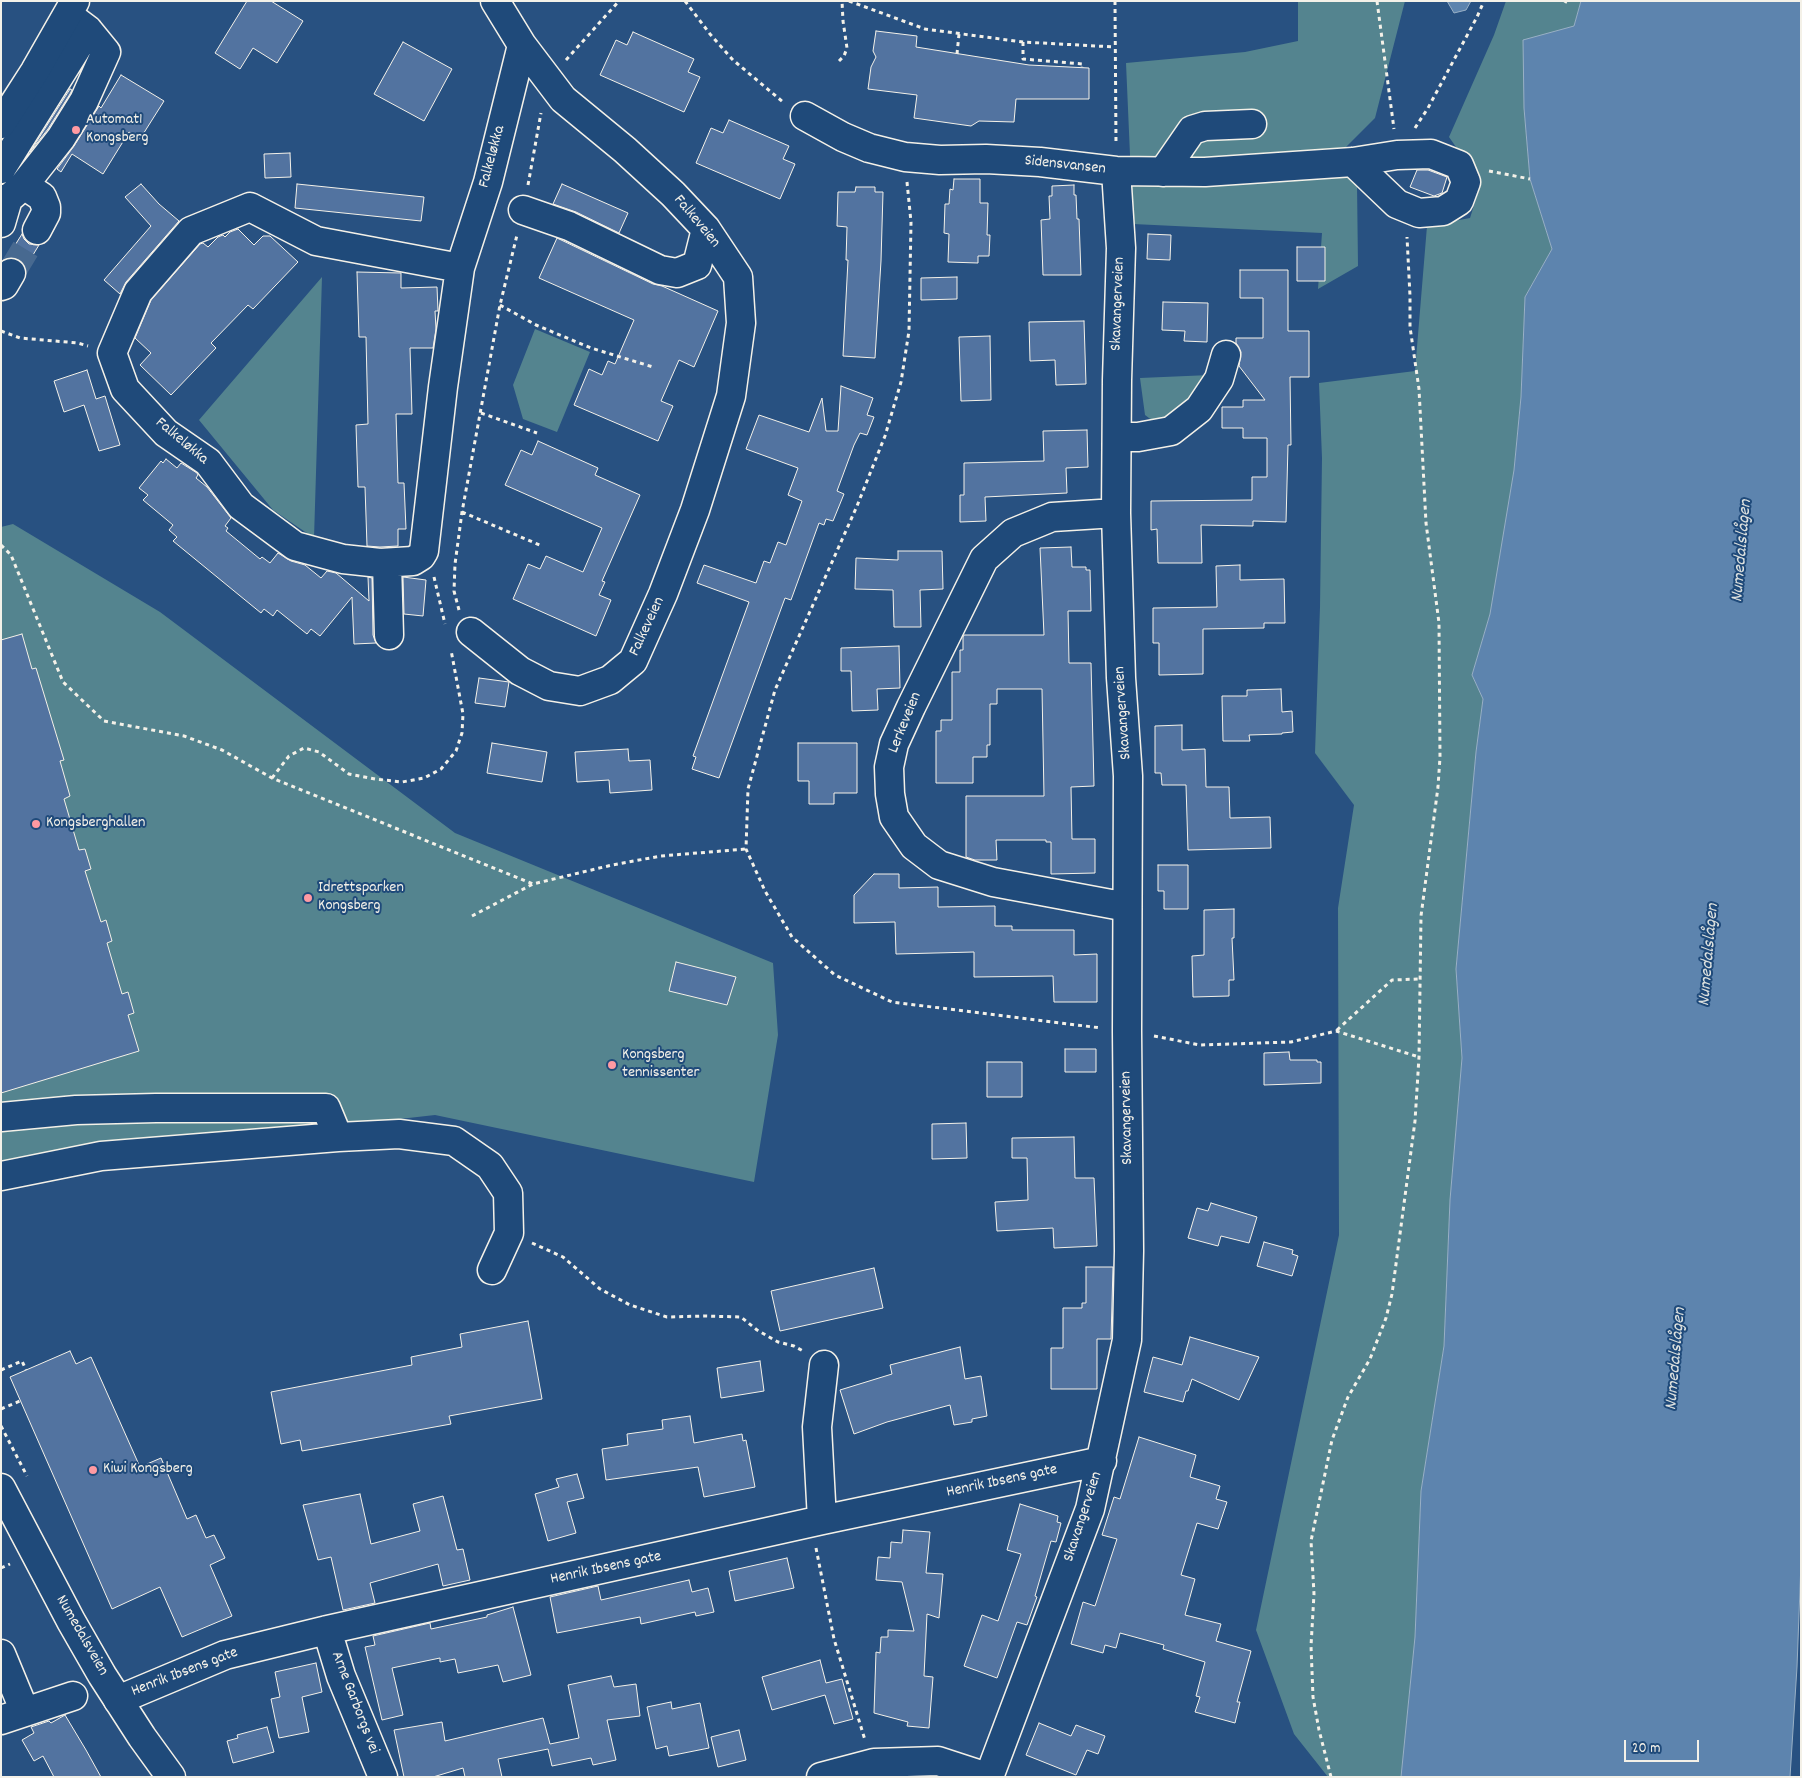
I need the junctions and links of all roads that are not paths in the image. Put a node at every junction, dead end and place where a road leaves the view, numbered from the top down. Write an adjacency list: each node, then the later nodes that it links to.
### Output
1 (495, 1): 3 (street, Falkeveien)
2 (77, 15): 5 (street); 8 (street); 11 (street)
3 (522, 45): 13 (street, Falkeveien); 15 (street, Falkeløkka)
4 (804, 116): 9 (street, Sidensvansen)
5 (1, 124)
6 (1252, 124): 10 (street)
7 (1353, 162): 7 (street); 10 (street)
8 (1, 169)
9 (1116, 171): 10 (street); 17 (street, Skavangerveien)
10 (1163, 172)
11 (9, 202): 14 (street)
12 (523, 210): 13 (street)
13 (706, 229): 21 (street, Falkeveien)
14 (37, 230)
15 (460, 268): 19 (street, Falkeløkka); 19 (street, Falkeløkka)
16 (1226, 354): 17 (street)
17 (1117, 437): 18 (street, Skavangerveien)
18 (1116, 513): 22 (street, Skavangerveien); 22 (street, Lerkeveien)
19 (387, 563): 20 (street)
20 (389, 635)
21 (461, 638)
22 (1127, 907): 28 (street, Skavangerveien)
23 (1, 1117): 24 (street)
24 (338, 1137): 25 (street); 26 (street)
25 (1, 1176)
26 (492, 1270)
27 (824, 1365): 30 (street)
28 (1102, 1461): 30 (street, Henrik Ibsens gate); 39 (street, Skavangerveien)
29 (1, 1488): 34 (street, Numedalsveien)
30 (817, 1521): 31 (street, Henrik Ibsens gate)
31 (327, 1630): 34 (street, Henrik Ibsens gate); 37 (street, Arne Garborgs vei)
32 (1, 1654): 35 (street)
33 (73, 1696): 35 (street)
34 (118, 1700): 36 (street, Numedalsveien)
35 (13, 1716)
36 (171, 1777)
37 (383, 1777)
38 (821, 1777): 39 (street)
39 (988, 1777)

